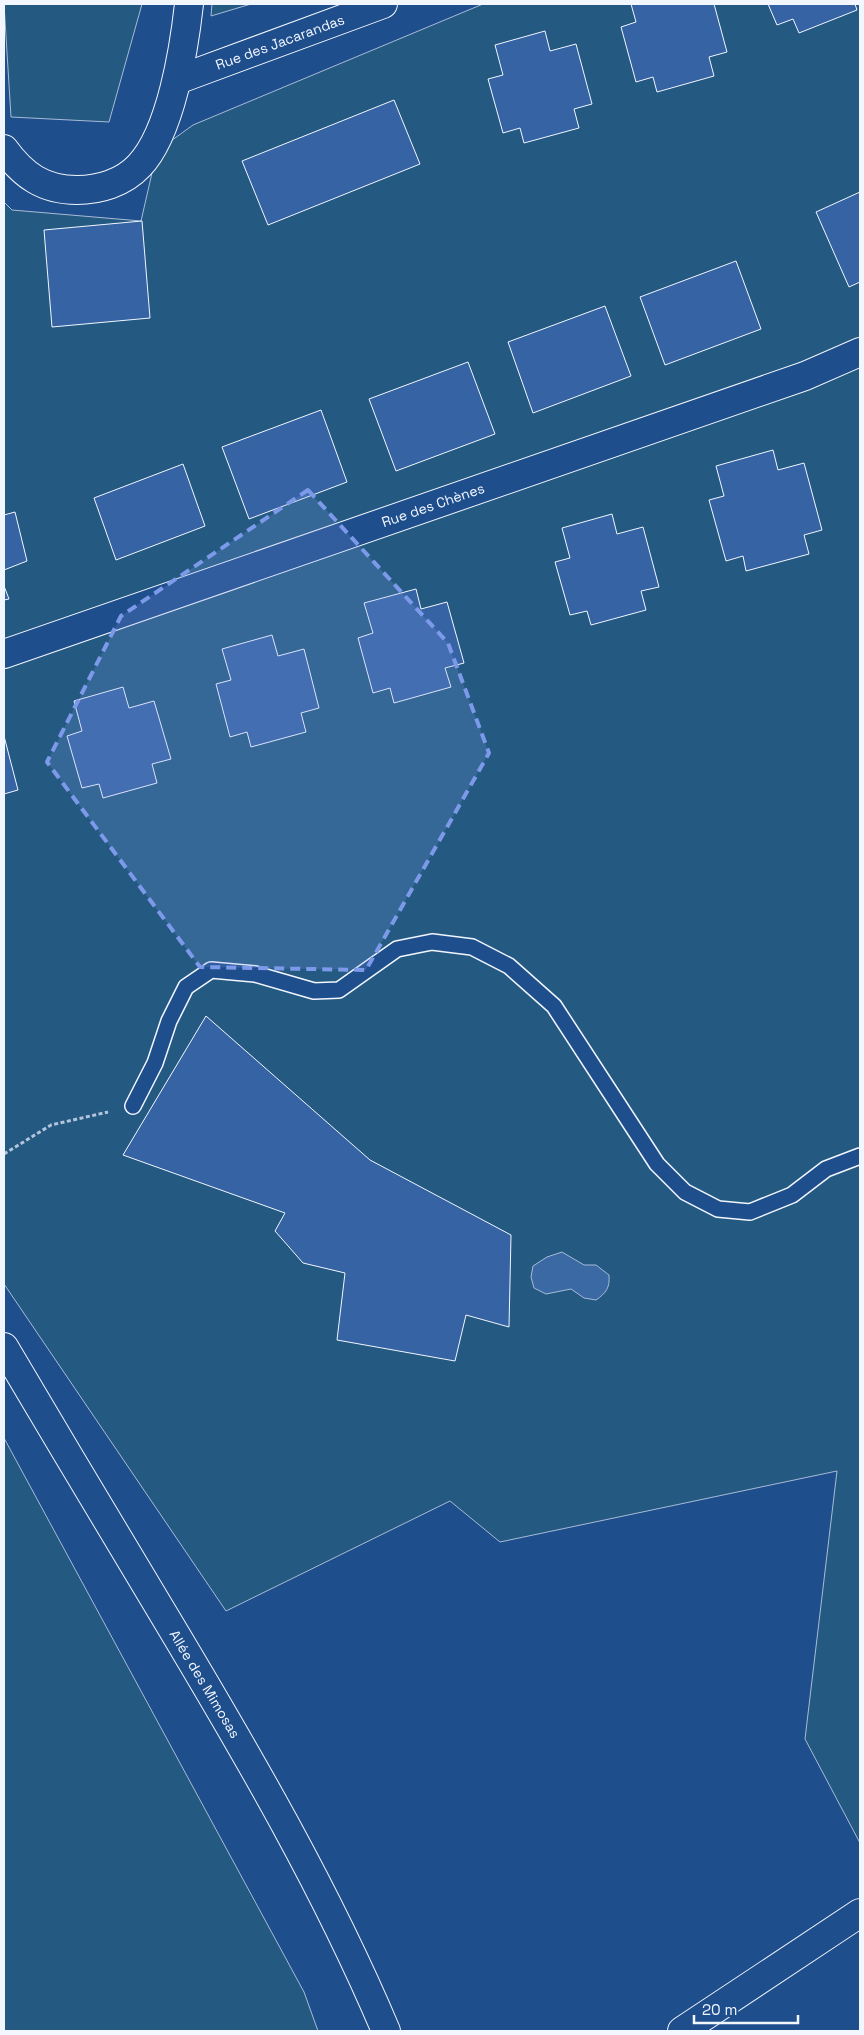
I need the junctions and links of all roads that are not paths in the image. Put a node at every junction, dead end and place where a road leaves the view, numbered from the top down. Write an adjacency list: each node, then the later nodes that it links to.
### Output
1 (189, 4): 3 (street)
2 (382, 4): 3 (street, Rue des Jacarandas)
3 (177, 80): 4 (street)
4 (4, 149)
5 (860, 352): 6 (street, Rue des Chènes)
6 (4, 654)
7 (133, 1106): 8 (lane)
8 (860, 1156)
9 (4, 1347): 11 (street, Allée des Mimosas)
10 (860, 1914): 12 (street)
11 (386, 2031)
12 (682, 2031)

